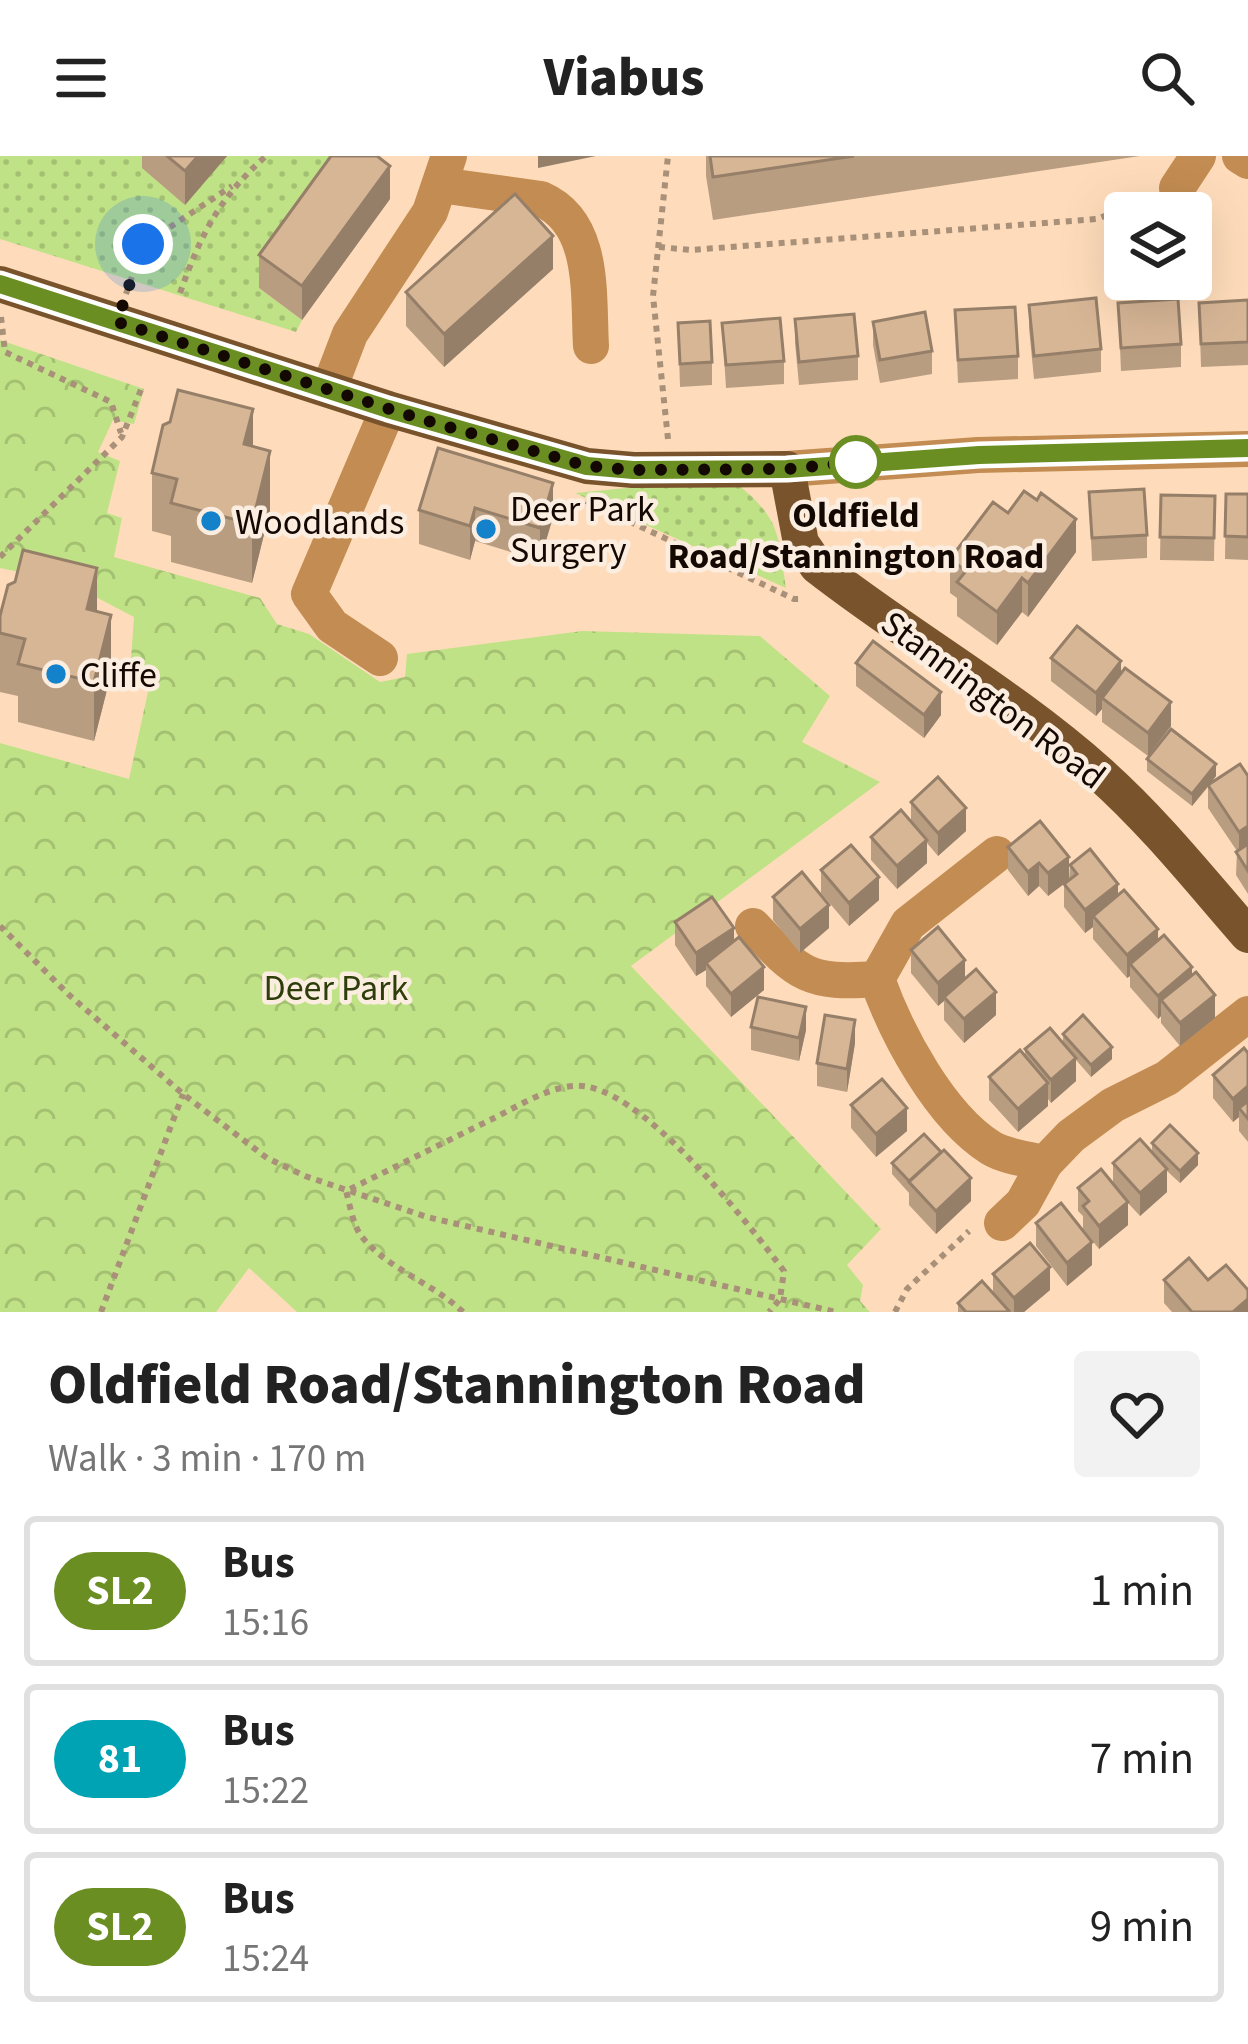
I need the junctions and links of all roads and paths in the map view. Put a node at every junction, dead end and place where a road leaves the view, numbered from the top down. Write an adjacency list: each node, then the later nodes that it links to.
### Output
1 (266, 156): 7 (path)
2 (668, 156): 9 (path)
3 (1198, 156): 8 (street)
4 (1240, 156): 5 (street)
5 (1248, 161)
6 (444, 171): 14 (street); 16 (street)
7 (232, 186): 11 (path); 13 (path)
8 (1177, 188): 9 (path)
9 (659, 247): 21 (path)
10 (0, 284): 13 (main road)
11 (180, 292)
12 (0, 308): 18 (path)
13 (117, 322): 16 (main road)
14 (591, 346)
15 (142, 387): 18 (path)
16 (329, 389): 17 (main road)
17 (388, 409): 21 (main road); 25 (street)
18 (122, 436): 23 (path)
19 (1248, 448): 20 (street)
20 (787, 469): 21 (main road); 24 (main road, Stannington Road)
21 (671, 470)
22 (574, 494): 24 (path)
23 (0, 556)
24 (860, 600): 29 (main road, Stannington Road)
25 (380, 658)
26 (997, 854): 30 (street)
27 (0, 926): 32 (path)
28 (753, 926): 30 (street)
29 (1248, 935)
30 (877, 980): 33 (street)
31 (1248, 1014): 33 (street)
32 (183, 1094): 34 (path); 37 (path)
33 (1045, 1163): 35 (street)
34 (346, 1191): 36 (path); 36 (path); 38 (path)
35 (1002, 1223): 41 (path)
36 (780, 1299): 39 (path); 40 (path)
37 (101, 1312)
38 (464, 1312)
39 (769, 1312)
40 (836, 1312)
41 (895, 1312)

